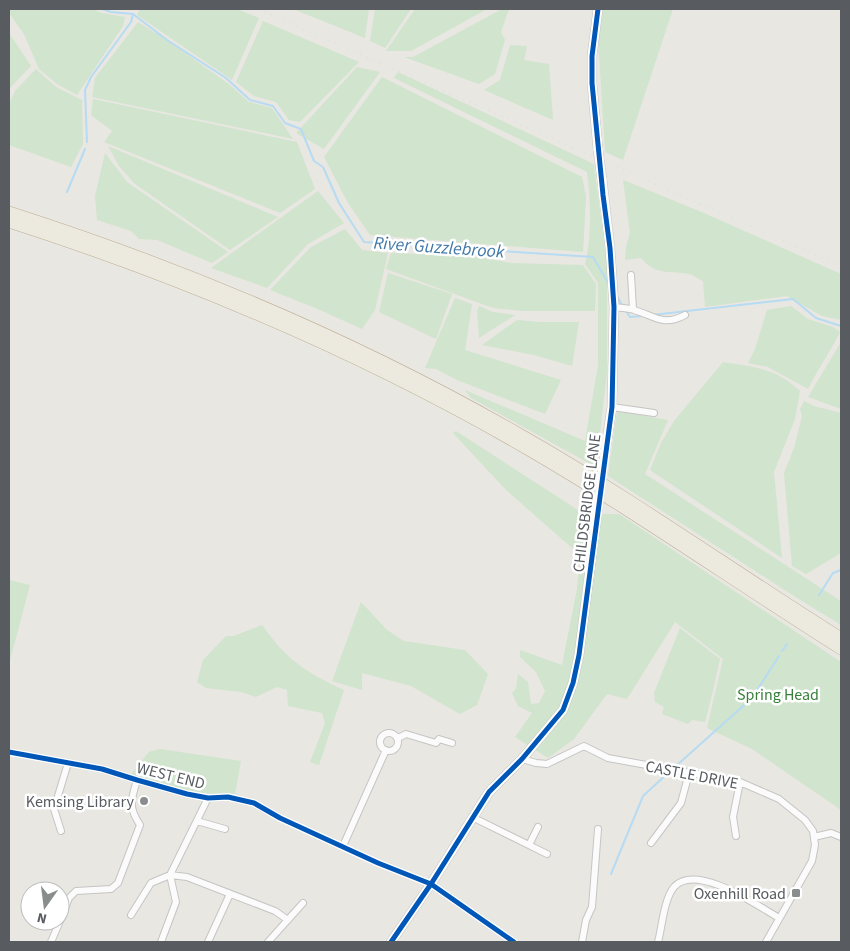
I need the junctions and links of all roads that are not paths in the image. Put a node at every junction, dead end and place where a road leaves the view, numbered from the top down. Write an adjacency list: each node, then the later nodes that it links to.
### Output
1 (598, 9): 5 (street, CHILDSBRIDGE LANE, bridge)
2 (9, 212): 10 (highway)
3 (9, 222): 11 (highway)
4 (631, 275): 6 (street)
5 (614, 307): 6 (street); 8 (street, CHILDSBRIDGE LANE)
6 (633, 309): 7 (street)
7 (684, 315)
8 (612, 406): 9 (street); 16 (street, CHILDSBRIDGE LANE, bridge)
9 (654, 413)
10 (841, 638)
11 (841, 649)
12 (398, 738): 13 (street); 14 (street); 14 (street)
13 (452, 743)
14 (386, 750): 33 (street)
15 (9, 752): 17 (street, WEST END)
16 (522, 759): 18 (street, CASTLE DRIVE); 22 (street, CHILDSBRIDGE LANE)
17 (68, 763): 19 (street, WEST END); 27 (street)
18 (690, 773): 20 (street, CASTLE DRIVE); 31 (street)
19 (136, 780): 21 (street, WEST END); 38 (street)
20 (740, 782): 28 (street); 29 (street, CASTLE DRIVE)
21 (208, 798): 23 (street); 33 (street, WEST END)
22 (472, 817): 32 (street); 36 (street, CHILDSBRIDGE LANE)
23 (197, 821): 25 (street); 35 (street)
24 (538, 827): 32 (street)
25 (225, 829)
26 (598, 829): 48 (street)
27 (61, 831)
28 (736, 836)
29 (814, 837): 30 (street); 41 (street)
30 (841, 837)
31 (651, 843)
32 (528, 845): 34 (street)
33 (343, 846): 36 (street, WEST END)
34 (547, 854)
35 (170, 875): 37 (street); 40 (street); 43 (street)
36 (431, 884): 46 (street, CHILDSBRIDGE LANE); 47 (street, WEST END)
37 (230, 894): 42 (street); 44 (street)
38 (70, 897)
39 (303, 903): 42 (street)
40 (131, 915)
41 (779, 918): 49 (street); 50 (street)
42 (288, 920): 45 (street)
43 (161, 942)
44 (208, 942)
45 (268, 942)
46 (391, 942)
47 (514, 942)
48 (582, 942)
49 (658, 942)
50 (766, 942)

